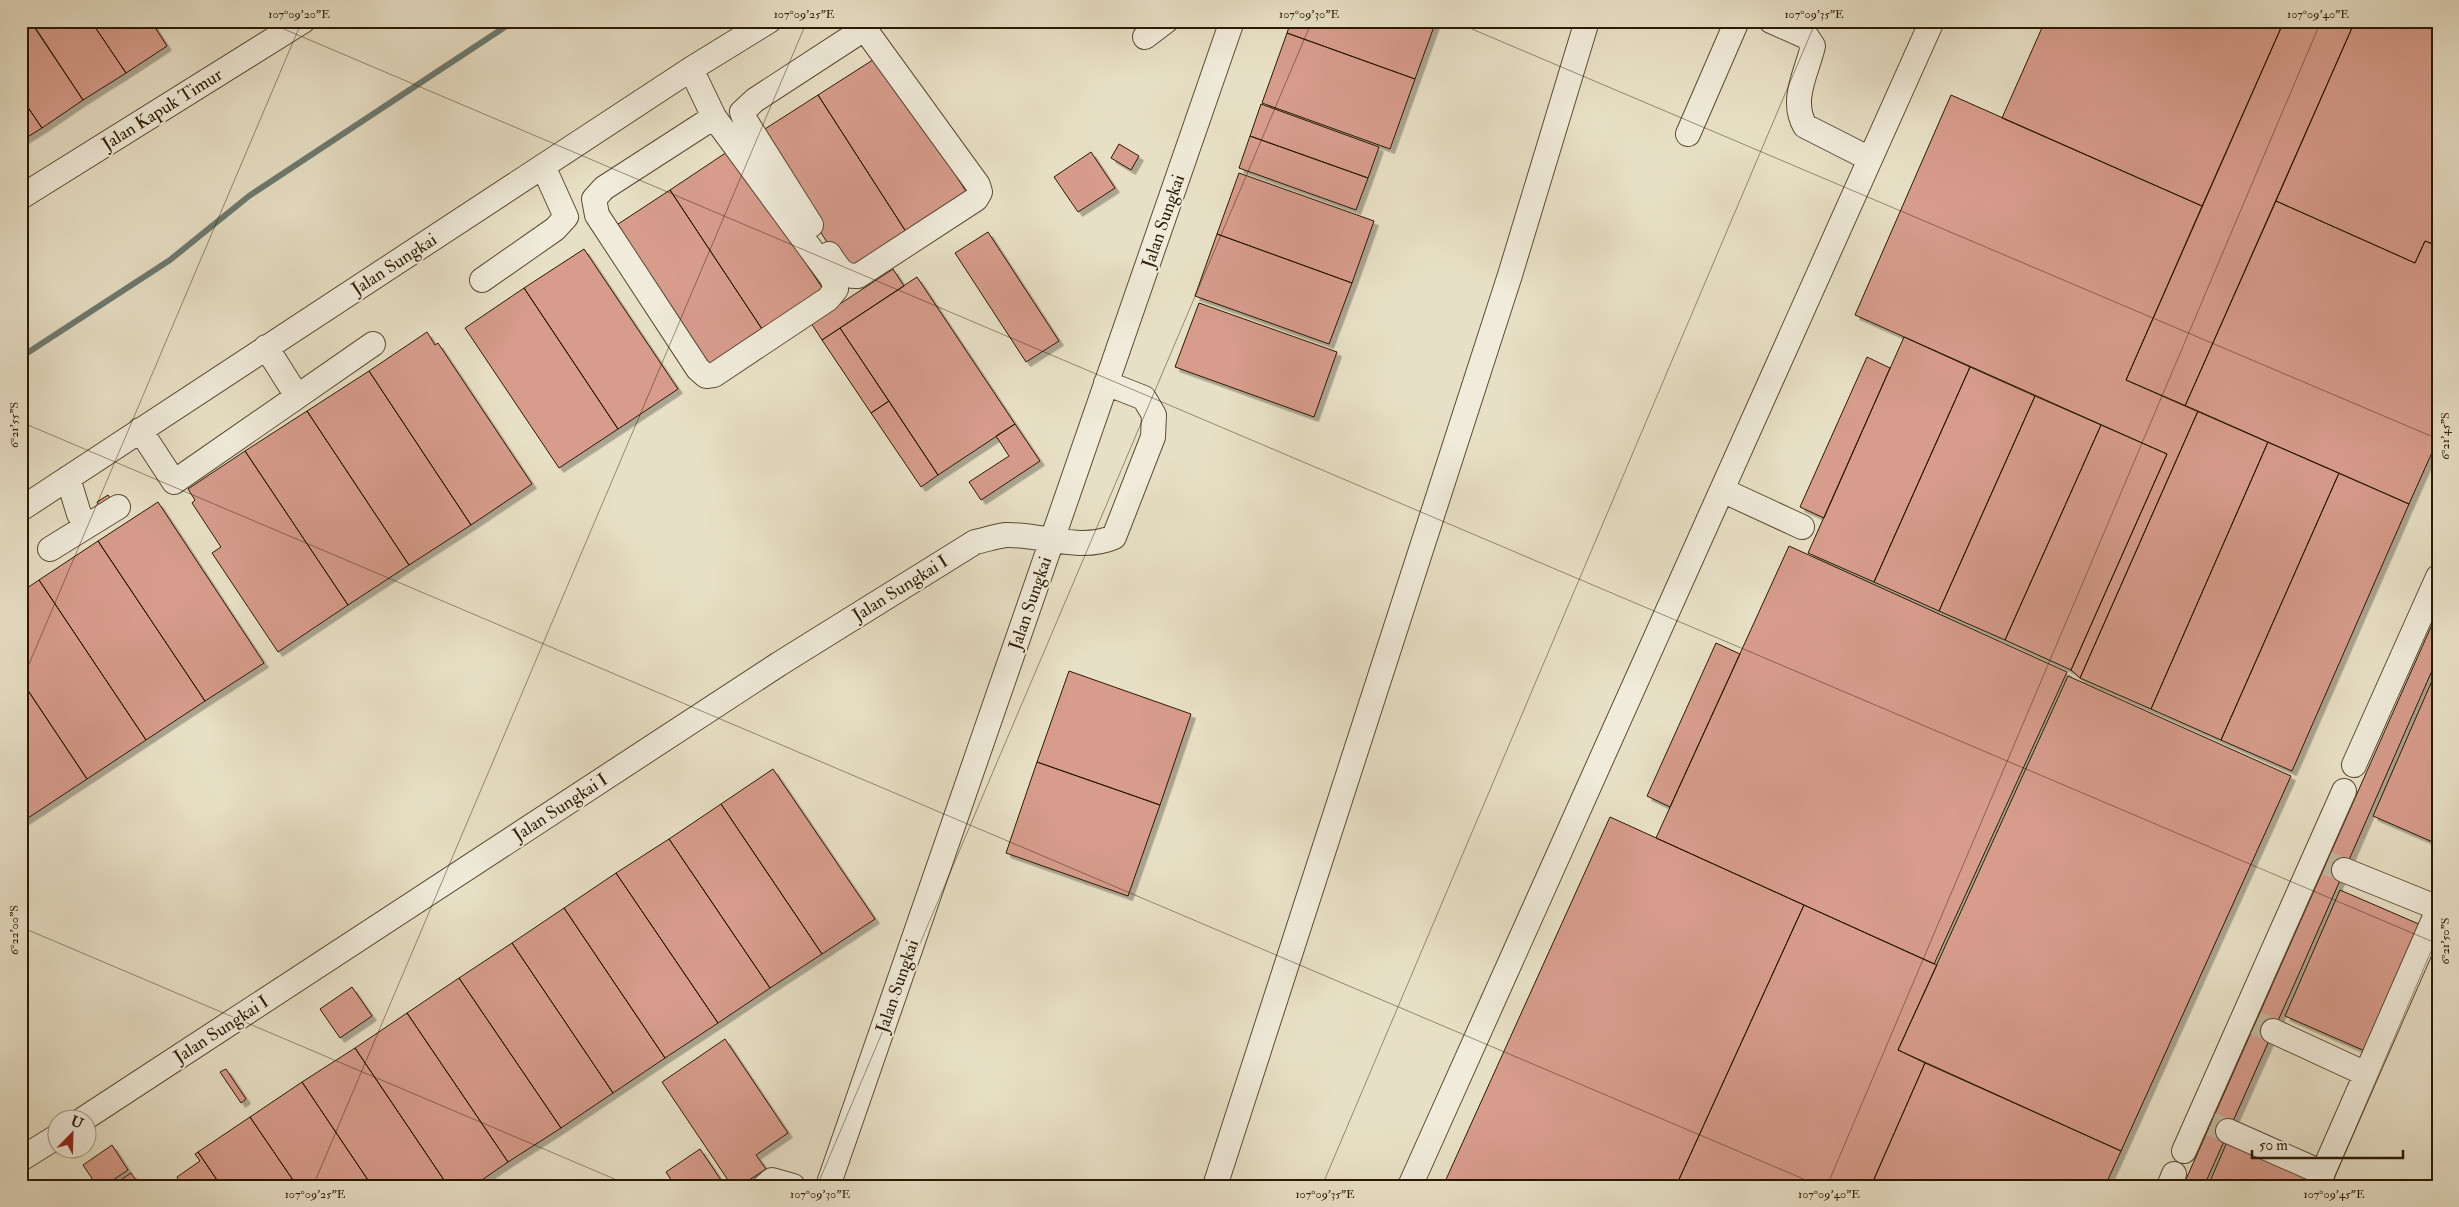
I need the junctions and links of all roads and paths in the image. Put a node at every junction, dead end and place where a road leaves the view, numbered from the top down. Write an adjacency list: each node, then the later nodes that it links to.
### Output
1 (303, 21): 16 (street, Jalan Kapuk Timur)
2 (769, 21): 11 (street, Jalan Sungkai)
3 (1166, 21): 10 (street)
4 (1232, 21): 20 (street, Jalan Sungkai)
5 (1588, 21): 47 (street)
6 (1737, 21): 13 (street)
7 (1771, 21): 14 (street)
8 (1932, 21): 14 (street)
9 (861, 25): 9 (street)
10 (1145, 37)
11 (691, 69): 12 (street); 15 (street, Jalan Sungkai)
12 (714, 117): 12 (street)
13 (1688, 134)
14 (1870, 159): 24 (street)
15 (543, 166): 17 (street); 19 (street, Jalan Sungkai)
16 (21, 197)
17 (482, 280)
18 (373, 344): 21 (street)
19 (266, 347): 21 (street); 22 (street, Jalan Sungkai)
20 (1106, 383): 29 (street, Jalan Sungkai); 29 (street, Jalan Sungkai I)
21 (297, 396): 22 (street)
22 (140, 430): 23 (street, Jalan Sungkai)
23 (68, 478): 26 (street, Jalan Sungkai); 27 (street)
24 (1722, 490): 28 (street); 48 (street)
25 (118, 507): 27 (street)
26 (21, 509)
27 (87, 524): 30 (street)
28 (1802, 527)
29 (1052, 540): 38 (street, Jalan Sungkai I); 46 (street, Jalan Sungkai)
30 (50, 549)
31 (2438, 576): 32 (street)
32 (2354, 765)
33 (2344, 791): 34 (street)
34 (2328, 864): 35 (street); 36 (street)
35 (2438, 909): 37 (street)
36 (2257, 1024): 37 (street); 39 (street)
37 (2366, 1074): 43 (street)
38 (97, 1110)
39 (2212, 1125): 41 (street); 43 (street)
40 (48, 1142): 42 (street)
41 (2184, 1151)
42 (21, 1159)
43 (2320, 1179)
44 (766, 1186): 45 (street)
45 (793, 1186)
46 (828, 1186)
47 (1215, 1186)
48 (1410, 1186)

